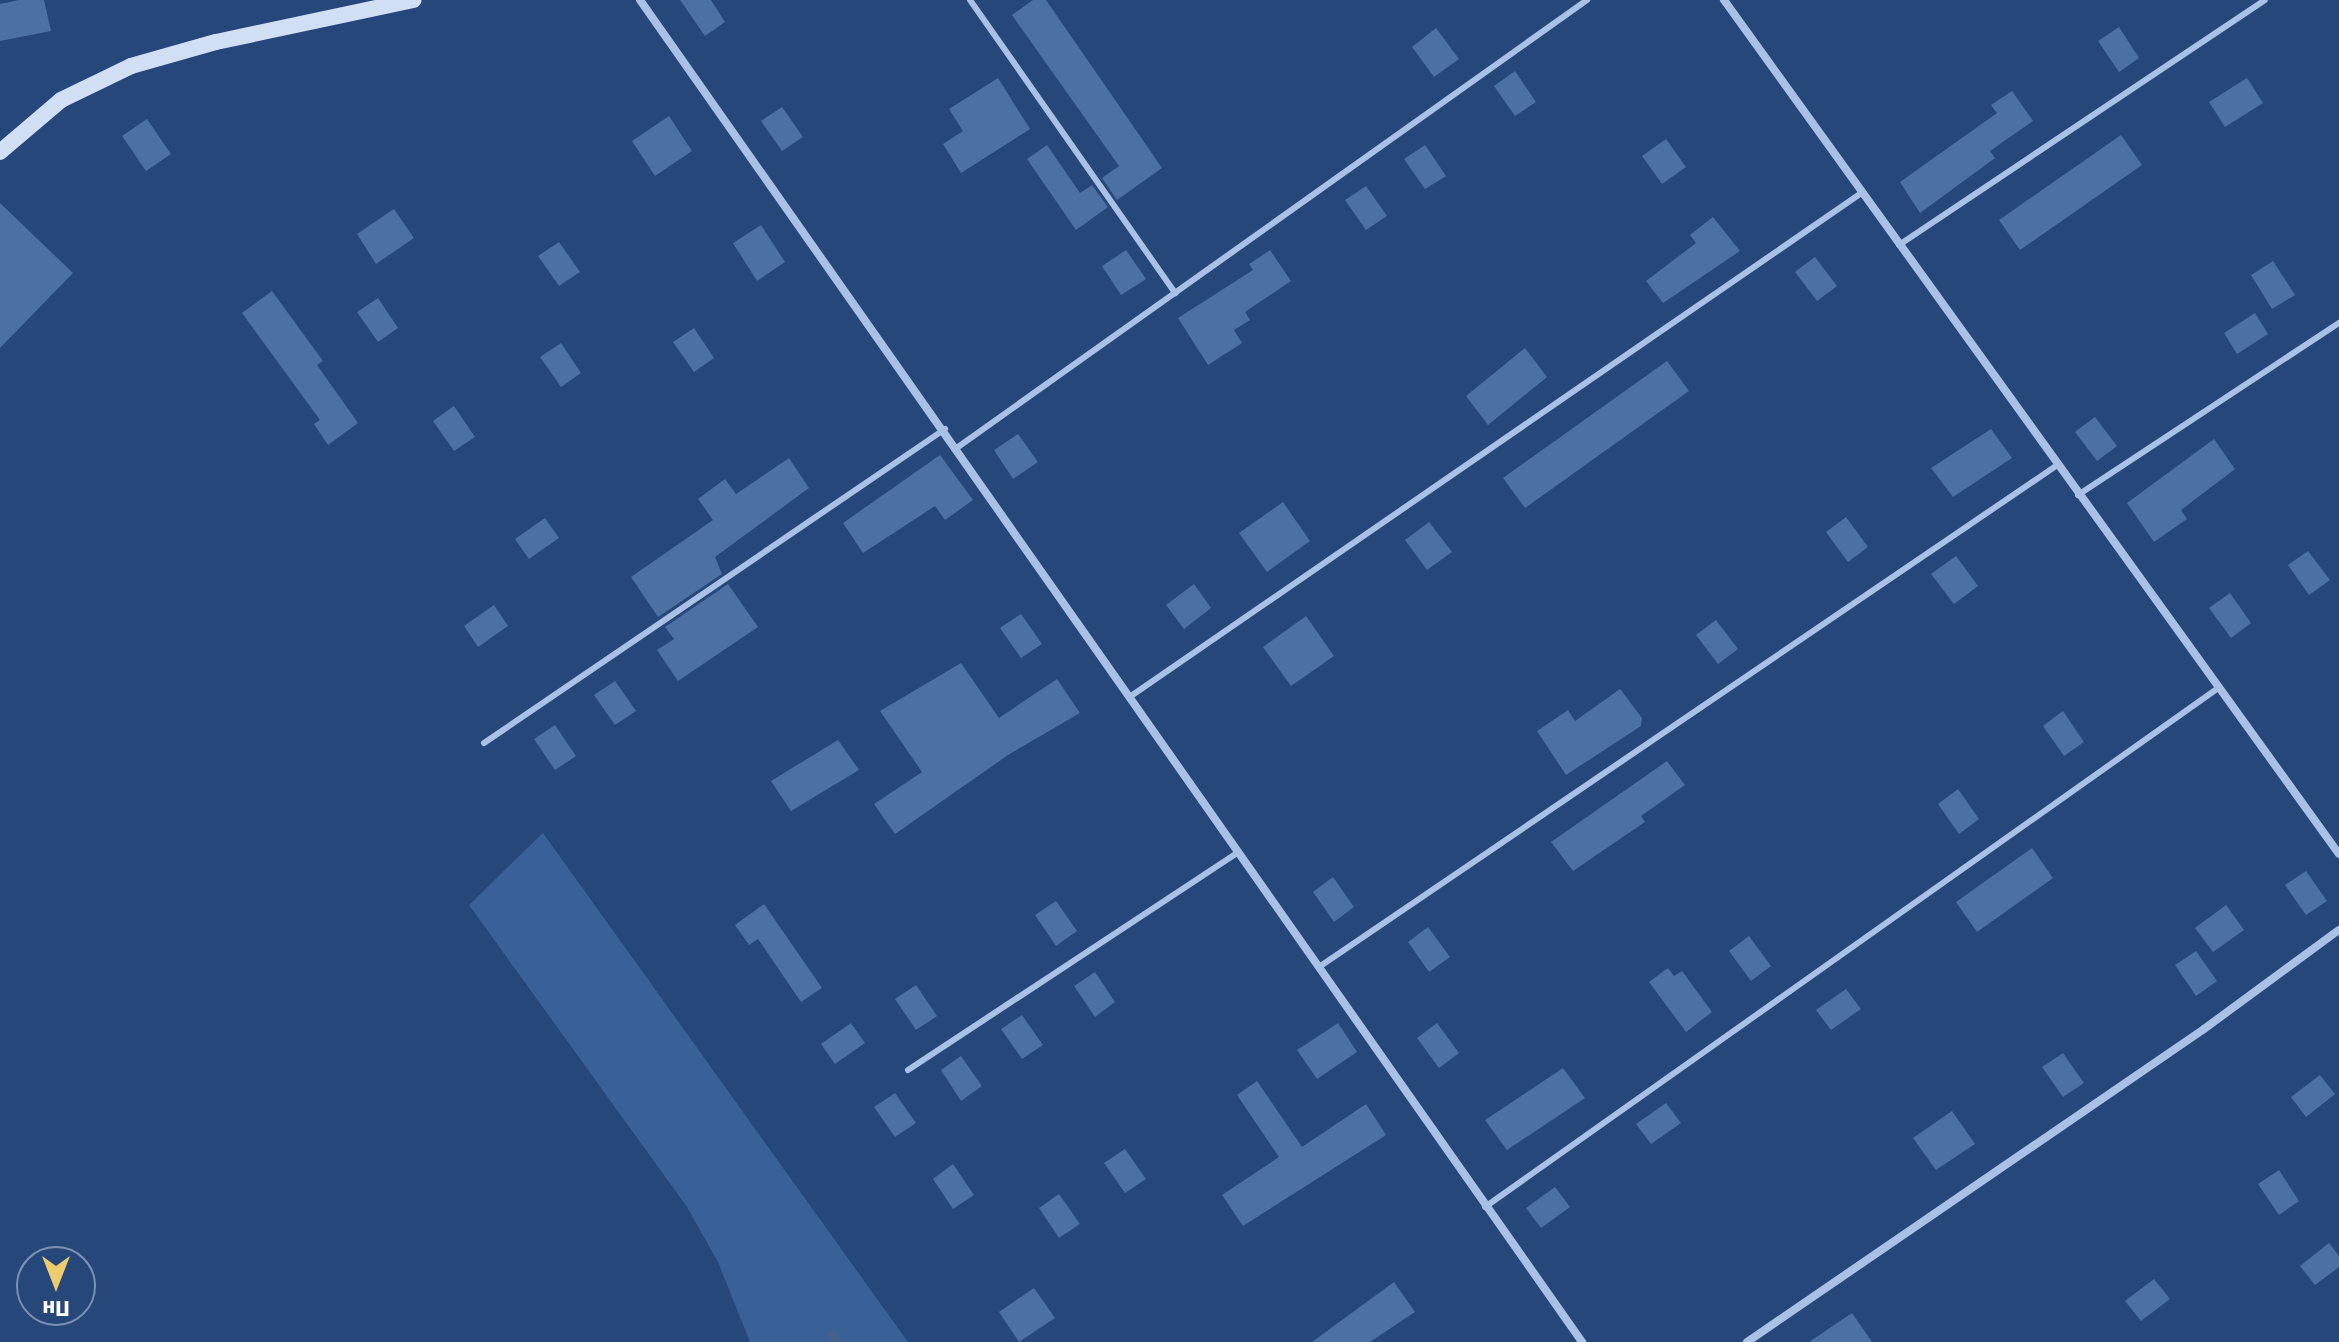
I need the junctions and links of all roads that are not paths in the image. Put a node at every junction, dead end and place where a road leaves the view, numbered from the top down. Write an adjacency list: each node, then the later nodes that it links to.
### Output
1 (414, 0): 7 (street)
2 (640, 0): 12 (street)
3 (970, 0): 10 (lane)
4 (1587, 0): 10 (lane)
5 (1724, 0): 8 (street)
6 (2265, 0): 9 (lane)
7 (0, 152)
8 (1860, 194): 9 (street); 17 (lane)
9 (1897, 246): 14 (street)
10 (1175, 293): 13 (lane)
11 (2339, 323): 15 (lane)
12 (945, 429): 13 (street); 18 (lane)
13 (958, 447): 17 (street)
14 (2056, 466): 15 (street); 22 (lane)
15 (2078, 495): 16 (street)
16 (2217, 689): 20 (street); 24 (lane)
17 (1131, 696): 19 (street)
18 (484, 743)
19 (1239, 852): 22 (street); 23 (lane)
20 (2339, 854)
21 (2339, 930): 26 (street)
22 (1319, 967): 24 (street)
23 (908, 1070)
24 (1485, 1207): 25 (street)
25 (1582, 1342)
26 (1747, 1342)

